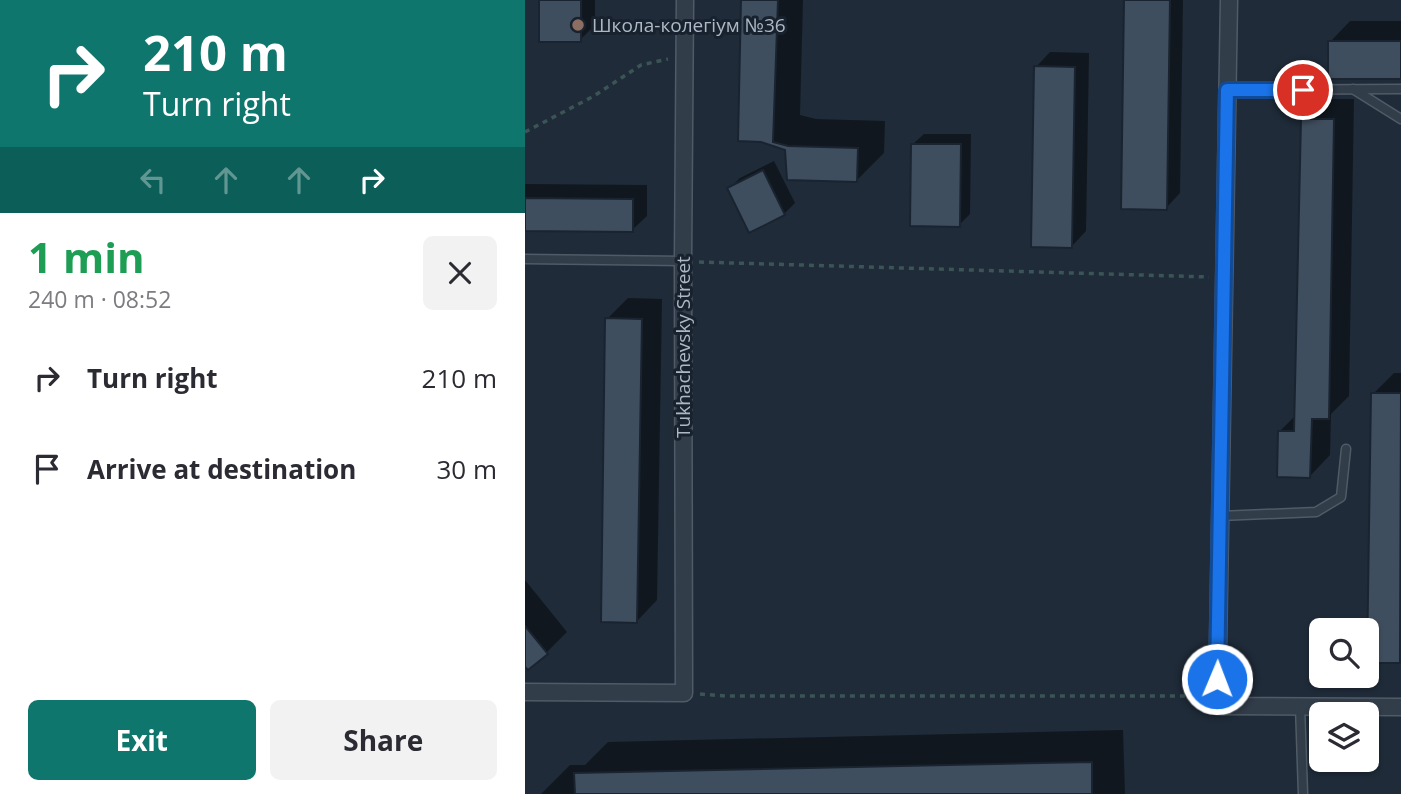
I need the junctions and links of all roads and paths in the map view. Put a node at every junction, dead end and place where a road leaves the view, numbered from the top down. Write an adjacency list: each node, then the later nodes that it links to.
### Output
1 (685, 0): 3 (street, Tukhachevsky Street)
2 (1229, 0): 6 (street)
3 (685, 55): 8 (path); 10 (street, Tukhachevsky Street)
4 (1353, 89): 5 (lane); 6 (lane); 7 (lane)
5 (1401, 89)
6 (1227, 90): 11 (street)
7 (1401, 119)
8 (525, 132)
9 (525, 259): 10 (lane)
10 (683, 261): 11 (path); 15 (street, Tukhachevsky Street)
11 (1224, 277): 13 (street)
12 (1346, 449): 13 (lane)
13 (1220, 516): 16 (street)
14 (525, 692): 15 (street)
15 (684, 693): 16 (path)
16 (1217, 706): 17 (street)
17 (1300, 706): 18 (street); 19 (lane)
18 (1401, 707)
19 (1303, 794)

